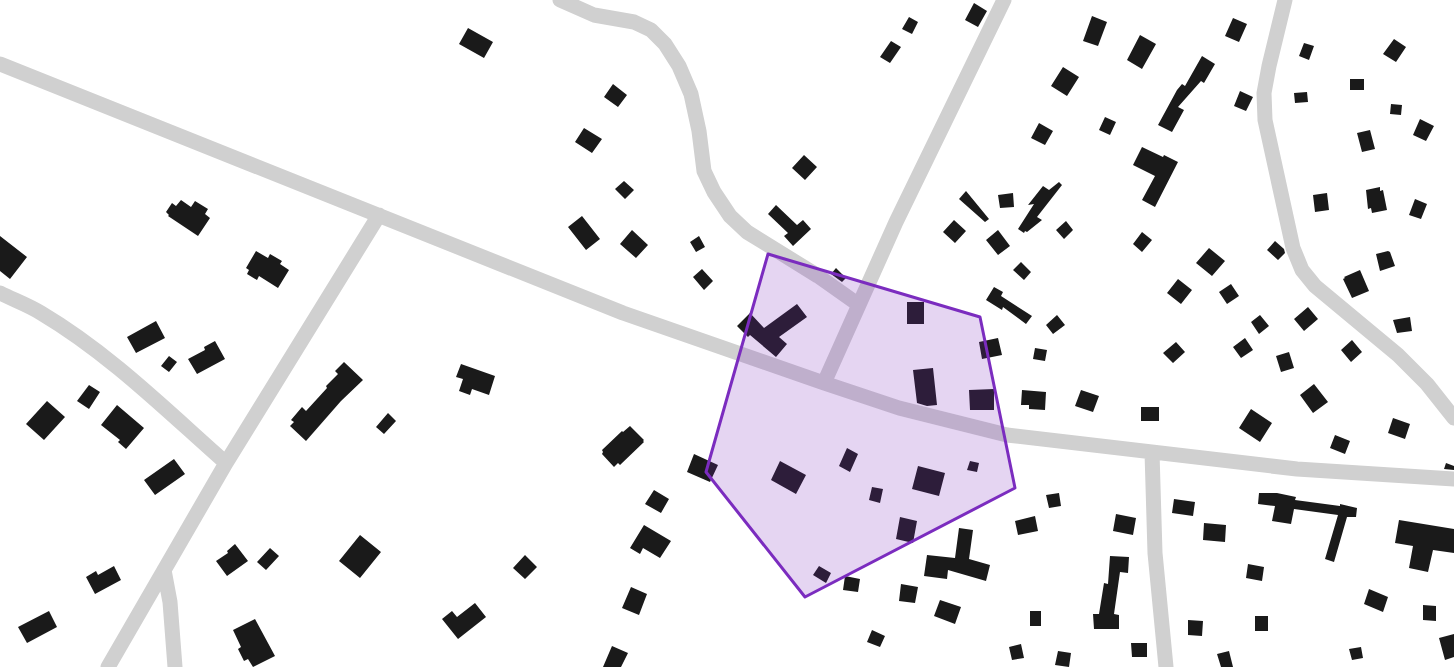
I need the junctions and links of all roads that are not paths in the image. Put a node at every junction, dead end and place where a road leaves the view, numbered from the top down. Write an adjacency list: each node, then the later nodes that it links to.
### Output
1 (560, 0): 7 (street)
2 (1004, 0): 7 (street)
3 (1285, 0): 9 (street)
4 (0, 64): 5 (street)
5 (379, 215): 8 (street); 11 (street)
6 (0, 294): 11 (street)
7 (859, 305): 8 (street)
8 (824, 383): 10 (street)
9 (1454, 418)
10 (1152, 452): 12 (street); 16 (street)
11 (226, 463): 13 (street)
12 (1454, 478)
13 (164, 570): 14 (street); 15 (street)
14 (108, 667)
15 (175, 667)
16 (1166, 667)

